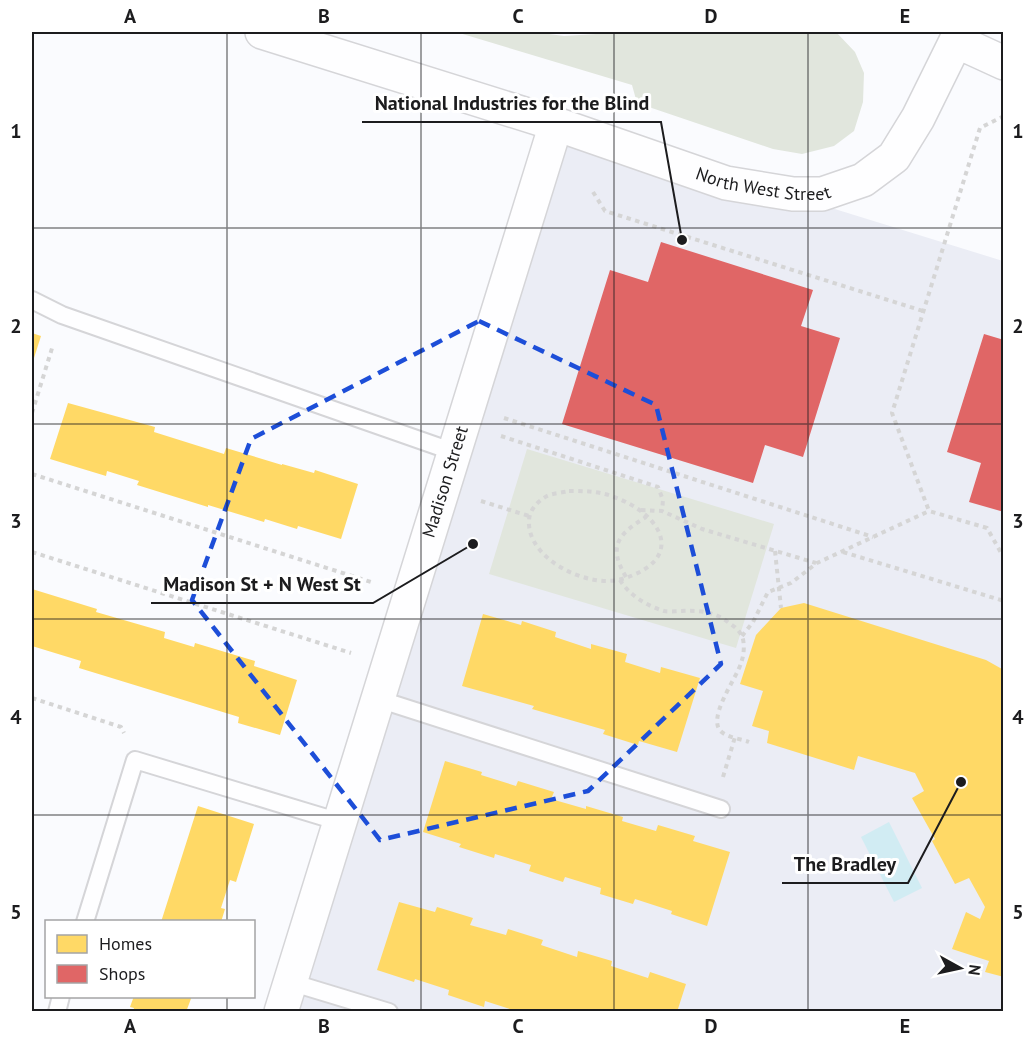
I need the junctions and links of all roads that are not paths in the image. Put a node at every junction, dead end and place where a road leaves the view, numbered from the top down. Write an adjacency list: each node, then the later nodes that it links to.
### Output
1 (262, 32): 4 (street, North West Street)
2 (948, 36): 3 (street); 4 (street, North West Street)
3 (1004, 63)
4 (556, 124): 6 (street, Madison Street)
5 (32, 300): 6 (lane)
6 (462, 427): 7 (street, Madison Street)
7 (378, 699): 8 (lane); 9 (street, Madison Street)
8 (717, 807)
9 (340, 822): 10 (lane); 11 (street, Madison Street)
10 (85, 920)
11 (285, 997): 12 (lane)
12 (389, 1011)

